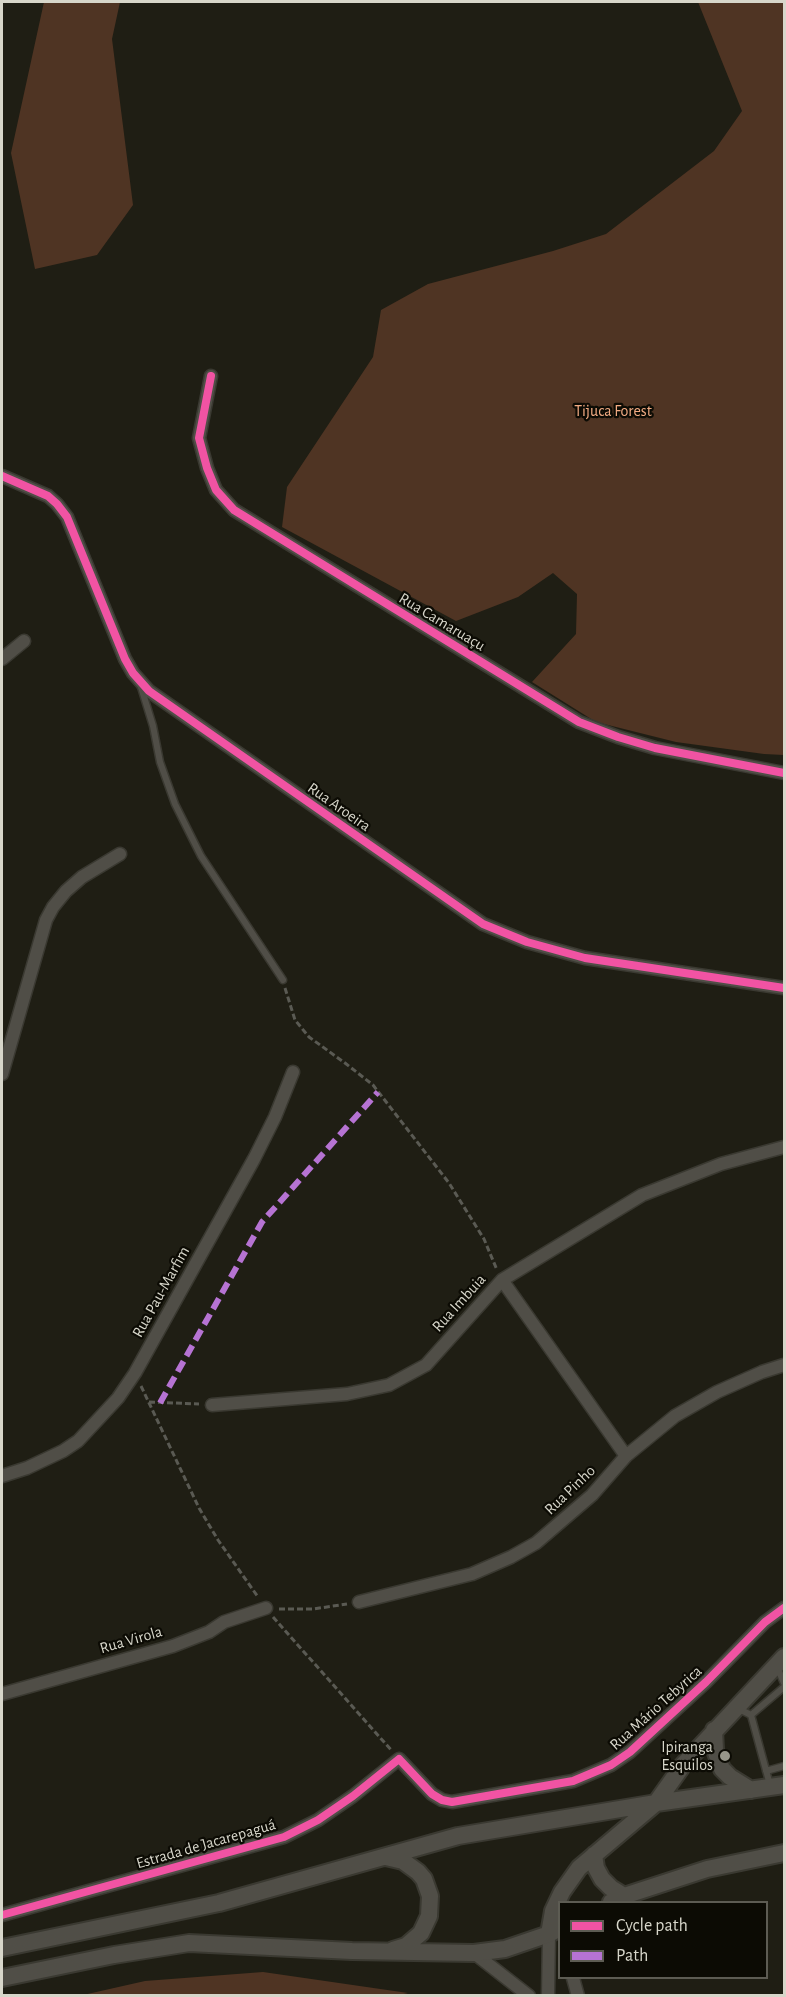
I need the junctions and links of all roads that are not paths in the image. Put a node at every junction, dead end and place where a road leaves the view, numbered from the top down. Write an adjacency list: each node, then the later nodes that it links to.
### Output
1 (211, 376): 6 (street, Rua Camaruaçu)
2 (2, 476): 5 (street, Rua Aroeira)
3 (24, 641): 4 (street)
4 (2, 659)
5 (139, 680): 8 (lane); 9 (street, Rua Aroeira)
6 (784, 773)
7 (120, 854): 11 (street)
8 (283, 980)
9 (784, 988)
10 (293, 1072): 17 (street, Rua Pau-Marfim)
11 (2, 1074)
12 (784, 1147): 13 (street, Rua Imbuia)
13 (502, 1280): 15 (street, Rua Imbuia); 16 (street)
14 (784, 1365): 16 (street, Rua Pinho)
15 (212, 1405)
16 (626, 1456): 18 (street, Rua Pinho)
17 (2, 1476)
18 (359, 1602)
19 (266, 1608): 23 (street, Rua Virola)
20 (784, 1608): 26 (street, Rua Mário Tebyrica)
21 (780, 1662): 22 (lane); 24 (main road)
22 (784, 1685): 24 (lane)
23 (2, 1694)
24 (743, 1711): 25 (main road); 28 (lane)
25 (714, 1730): 29 (main road); 30 (main road)
26 (399, 1759): 35 (street, Estrada de Jacarepaguá)
27 (784, 1766): 28 (lane)
28 (774, 1781): 29 (main road)
29 (751, 1790): 30 (main road)
30 (656, 1803): 32 (main road); 33 (main road)
31 (784, 1853): 34 (main road)
32 (594, 1855): 34 (main road); 36 (main road)
33 (385, 1857): 37 (main road); 38 (main road)
34 (617, 1899)
35 (2, 1915)
36 (554, 1931): 39 (main road); 43 (street)
37 (2, 1948)
38 (387, 1952): 39 (main road); 40 (main road)
39 (474, 1953): 42 (street)
40 (2, 1978)
41 (574, 1979): 44 (street)
42 (529, 1995)
43 (548, 1995)
44 (578, 1995)

